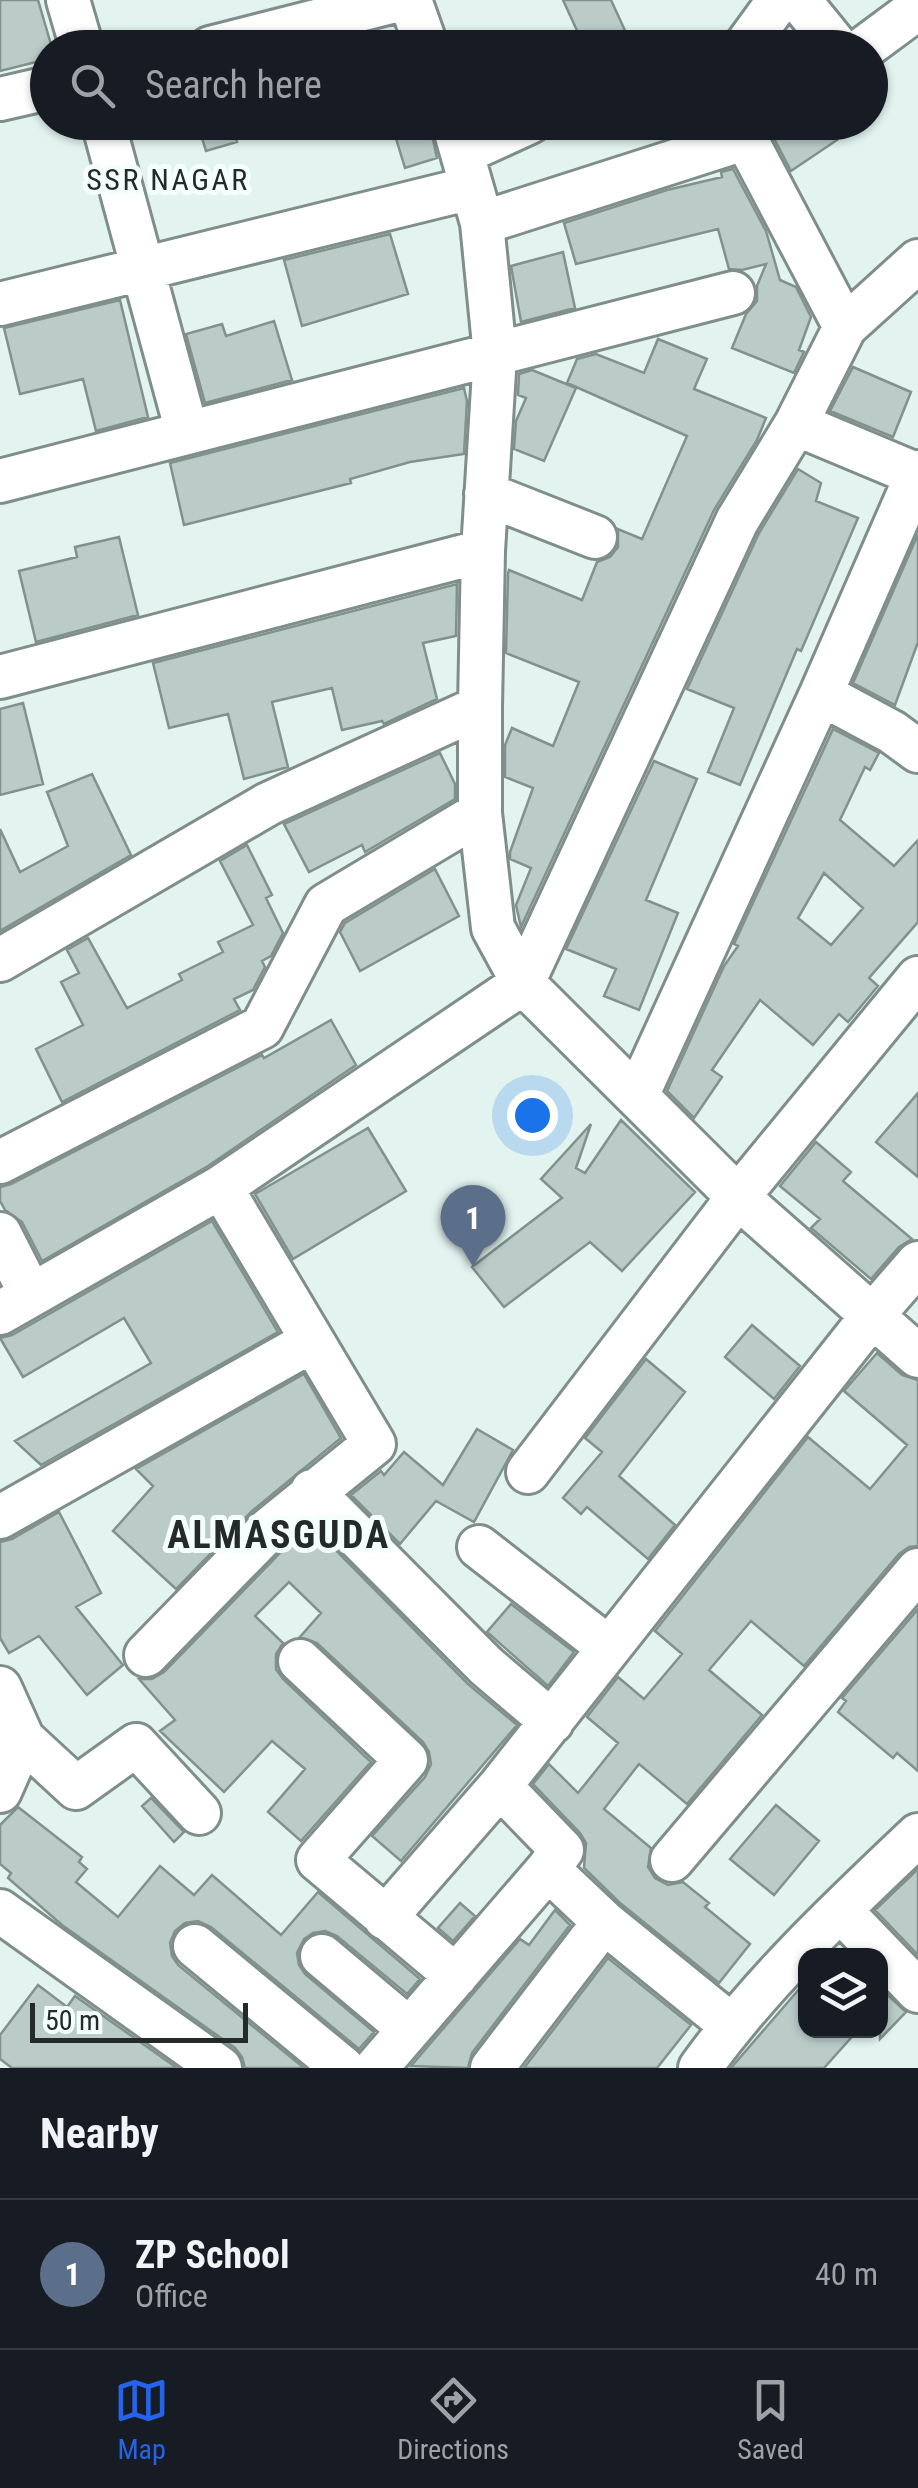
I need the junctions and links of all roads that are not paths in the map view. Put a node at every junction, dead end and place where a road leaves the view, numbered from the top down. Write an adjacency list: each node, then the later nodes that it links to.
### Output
1 (68, 0): 7 (street)
2 (399, 0): 8 (street)
3 (410, 0): 9 (street)
4 (779, 0): 10 (street)
5 (799, 0): 11 (street)
6 (918, 8): 12 (street)
7 (77, 30)
8 (281, 30)
9 (421, 30)
10 (757, 30)
11 (823, 30)
12 (888, 30)
13 (30, 92): 14 (street)
14 (0, 99)
15 (108, 140): 21 (street)
16 (507, 140): 19 (street)
17 (675, 140): 19 (street)
18 (747, 140): 24 (street)
19 (467, 171): 21 (street); 25 (street)
20 (918, 261): 24 (street)
21 (143, 270): 23 (street); 27 (street)
22 (733, 293): 25 (street)
23 (0, 304)
24 (845, 326): 26 (street)
25 (495, 355): 27 (street); 30 (street)
26 (796, 424): 28 (street); 40 (street)
27 (186, 432): 29 (street)
28 (918, 473): 34 (street)
29 (0, 481)
30 (486, 494): 31 (street); 32 (street)
31 (596, 537)
32 (483, 551): 33 (street); 35 (street)
33 (0, 677)
34 (821, 694): 36 (street); 41 (street)
35 (480, 707): 37 (street); 38 (street)
36 (918, 751)
37 (480, 813): 40 (street); 42 (street)
38 (0, 960)
39 (918, 978): 44 (street)
40 (523, 983): 41 (street); 43 (street)
41 (637, 1096): 44 (street)
42 (0, 1162)
43 (222, 1187): 47 (street); 49 (street)
44 (738, 1196): 48 (street); 51 (street)
45 (0, 1234): 47 (street)
46 (918, 1263): 48 (street)
47 (16, 1304)
48 (872, 1316): 50 (street); 56 (street)
49 (312, 1341): 52 (street); 53 (street)
50 (918, 1356)
51 (528, 1472)
52 (312, 1492): 57 (street); 60 (street)
53 (0, 1517)
54 (480, 1546): 56 (street)
55 (918, 1570): 66 (street)
56 (609, 1648): 60 (street)
57 (146, 1655)
58 (300, 1661): 70 (street)
59 (0, 1688): 61 (street)
60 (552, 1722): 62 (street)
61 (23, 1739): 63 (street); 64 (street)
62 (500, 1786): 67 (street); 70 (street)
63 (0, 1791)
64 (199, 1814)
65 (918, 1835): 68 (street)
66 (672, 1860)
67 (548, 1868): 71 (street); 74 (street)
68 (840, 1910): 75 (street); 76 (street)
69 (0, 1911): 78 (street)
70 (385, 1918): 74 (street)
71 (604, 1922): 76 (street); 79 (street)
72 (195, 1946): 77 (street)
73 (322, 1956): 77 (street)
74 (456, 1976): 77 (street)
75 (918, 1991)
76 (731, 2025): 80 (street)
77 (381, 2059)
78 (220, 2068)
79 (492, 2068)
80 (700, 2068)

